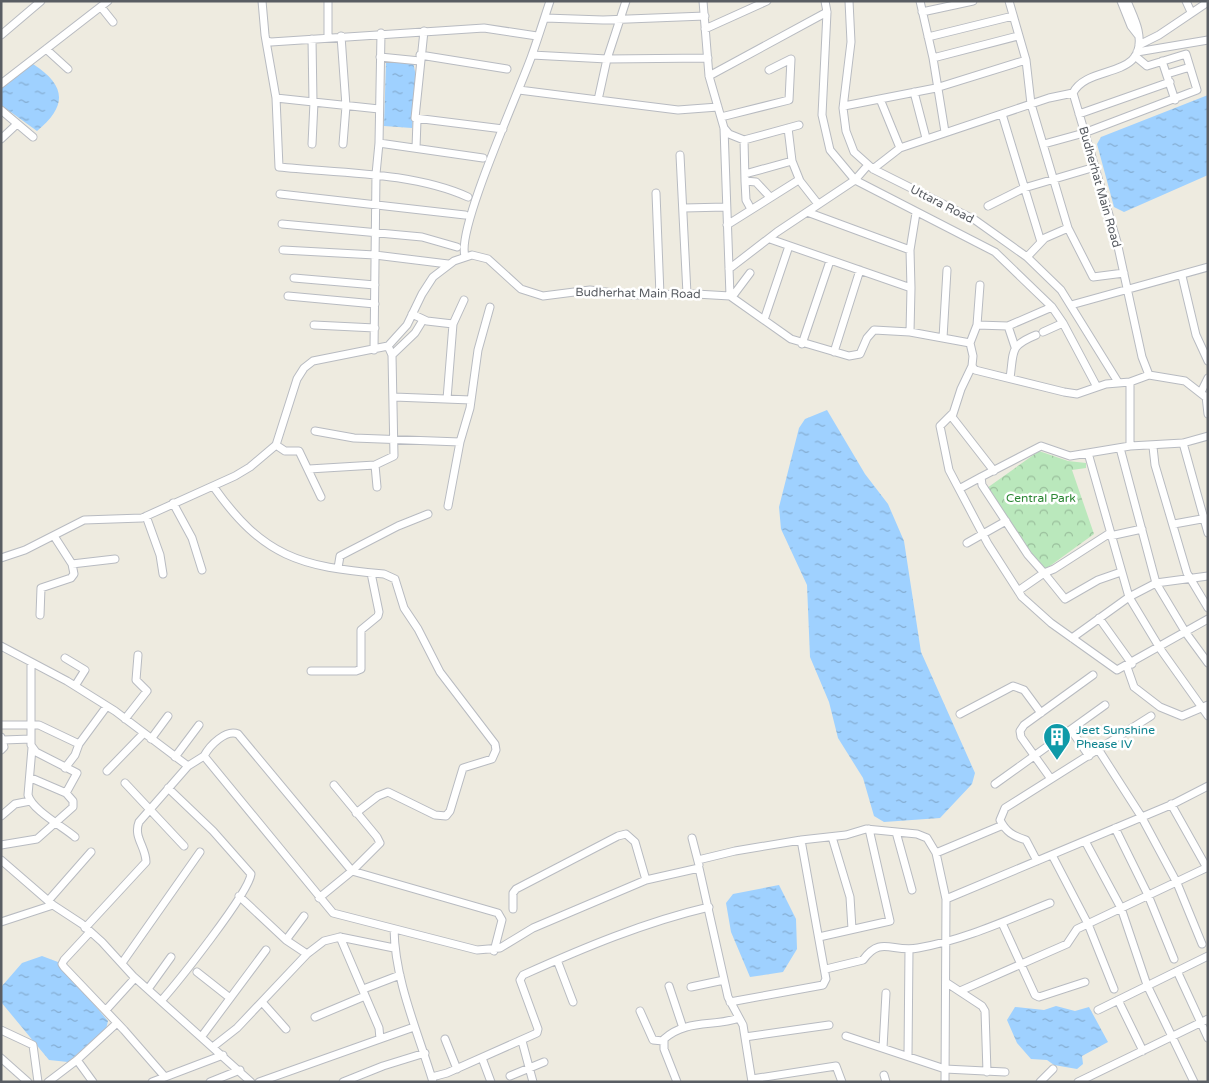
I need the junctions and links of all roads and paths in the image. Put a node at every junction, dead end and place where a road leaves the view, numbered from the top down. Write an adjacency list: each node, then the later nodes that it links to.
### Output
1 (42, 1): 30 (street)
2 (108, 1): 18 (street)
3 (262, 1): 39 (street)
4 (328, 1): 35 (street)
5 (550, 1): 24 (street)
6 (626, 1): 25 (street)
7 (703, 1): 22 (street)
8 (766, 1): 27 (street)
9 (825, 1): 19 (street)
10 (849, 1): 68 (street, Uttara Road)
11 (920, 1): 20 (street)
12 (973, 1): 20 (street)
13 (1009, 1): 23 (street)
14 (1121, 1): 34 (street)
15 (1127, 1): 34 (street)
16 (1186, 1): 21 (street)
17 (1208, 2): 21 (street)
18 (101, 7): 26 (street); 40 (street)
19 (827, 12): 54 (street); 101 (street)
20 (922, 12): 36 (street)
21 (1191, 12): 41 (street)
22 (705, 16): 25 (street); 27 (street)
23 (1013, 16): 33 (street); 36 (street)
24 (545, 18): 25 (street); 32 (street)
25 (619, 18): 47 (street)
26 (114, 22)
27 (705, 29): 45 (street)
28 (424, 31): 29 (street); 32 (street); 44 (street)
29 (380, 33): 31 (street); 43 (street)
30 (1, 34)
31 (341, 36): 35 (street); 67 (street)
32 (537, 36): 42 (street)
33 (1018, 36): 46 (street); 48 (street)
34 (1138, 36): 41 (street)
35 (328, 37): 37 (street)
36 (928, 37): 46 (street)
37 (312, 39): 39 (street); 65 (street)
38 (1208, 40): 41 (street)
39 (266, 41): 61 (street)
40 (46, 49): 51 (street); 56 (street)
41 (1137, 51): 49 (street); 60 (street)
42 (532, 55): 47 (street); 58 (street)
43 (380, 57): 44 (street); 70 (street)
44 (420, 58): 52 (street); 75 (street)
45 (708, 58): 47 (street); 54 (street)
46 (932, 58): 57 (street)
47 (607, 59): 63 (street)
48 (1026, 60): 57 (street); 66 (street)
49 (1162, 61): 50 (street); 55 (street)
50 (1190, 67): 55 (street); 64 (street)
51 (68, 69)
52 (507, 69)
53 (769, 70): 74 (street)
54 (709, 76): 69 (street)
55 (1168, 78): 64 (street); 73 (street)
56 (1, 84)
57 (936, 88): 59 (street); 81 (street)
58 (519, 90): 63 (street); 80 (street)
59 (914, 92): 62 (street); 84 (street)
60 (1073, 93): 66 (street); 73 (street, Budherhat Main Road)
61 (276, 98): 65 (street); 98 (street)
62 (880, 99): 68 (street); 92 (street)
63 (598, 100): 69 (street)
64 (1175, 100): 82 (street)
65 (313, 102): 67 (street); 88 (street)
66 (1031, 104): 72 (street); 90 (street)
67 (346, 106): 70 (street); 89 (street)
68 (844, 106): 96 (street, Uttara Road)
69 (718, 107): 74 (street)
70 (379, 109): 87 (street)
71 (2, 111): 76 (street)
72 (1002, 114): 81 (street); 103 (street)
73 (1079, 114): 82 (street, Budherhat Main Road)
74 (721, 116): 78 (street)
75 (418, 120): 80 (street); 91 (street)
76 (17, 124): 83 (street); 85 (street)
77 (799, 126): 79 (street)
78 (724, 128): 86 (street); 111 (street)
79 (788, 128): 86 (street); 95 (street)
80 (503, 129): 128 (street)
81 (945, 132): 84 (street)
82 (1084, 133): 90 (street); 97 (street, Budherhat Main Road)
83 (33, 137)
84 (926, 138): 92 (street)
85 (1, 139)
86 (744, 140): 99 (street)
87 (379, 143): 91 (street); 98 (street)
88 (312, 144)
89 (343, 144)
90 (1044, 144): 100 (street)
91 (416, 148): 94 (street)
92 (900, 148): 96 (street)
93 (680, 155): 112 (street)
94 (483, 158)
95 (792, 161): 99 (street); 102 (street)
96 (870, 167): 101 (street); 129 (street, Uttara Road)
97 (1095, 167): 100 (street); 137 (street, Budherhat Main Road)
98 (376, 174): 106 (street); 108 (street)
99 (745, 178): 107 (street); 113 (street)
100 (1054, 179): 103 (street); 119 (street)
101 (855, 180): 109 (street); 115 (street)
102 (800, 181): 107 (street); 109 (street)
103 (1024, 188): 110 (street); 122 (street)
104 (656, 193): 145 (street)
105 (280, 194): 108 (street)
106 (468, 197)
107 (770, 197): 113 (street)
108 (376, 203): 116 (street); 120 (street)
109 (818, 204): 114 (street)
110 (988, 206)
111 (726, 207): 112 (street); 118 (street)
112 (684, 208): 144 (street)
113 (751, 209): 118 (street)
114 (807, 212): 121 (street); 126 (street)
115 (916, 213): 126 (street); 152 (street)
116 (464, 215)
117 (282, 224): 120 (street)
118 (727, 225): 133 (street)
119 (1068, 228): 122 (street); 137 (street)
120 (376, 231): 124 (street); 127 (street)
121 (770, 238): 123 (street); 133 (street)
122 (1041, 242): 129 (street)
123 (789, 246): 130 (street); 155 (street)
124 (457, 247)
125 (283, 250): 127 (street)
126 (910, 250): 142 (street)
127 (375, 255): 131 (street); 140 (street)
128 (466, 256): 131 (street); 145 (street, Budherhat Main Road)
129 (1027, 257): 150 (street, Uttara Road)
130 (830, 261): 134 (street); 165 (street)
131 (448, 264): 153 (street)
132 (1208, 267): 138 (street)
133 (729, 269): 147 (street)
134 (860, 270): 142 (street); 169 (street)
135 (947, 270): 163 (street)
136 (750, 273): 147 (street)
137 (1124, 273): 143 (street, Budherhat Main Road)
138 (1182, 276): 143 (street); 171 (street)
139 (294, 278): 140 (street)
140 (375, 285): 149 (street)
141 (980, 285): 159 (street)
142 (911, 288): 162 (street)
143 (1128, 289): 150 (street); 173 (street, Budherhat Main Road)
144 (687, 294): 145 (street, Budherhat Main Road); 147 (street, Budherhat Main Road)
145 (660, 295)
146 (288, 296): 149 (street)
147 (731, 297): 155 (street)
148 (464, 300): 157 (street)
149 (375, 304): 161 (street)
150 (1071, 304): 177 (street, Uttara Road)
151 (490, 307): 182 (street)
152 (1052, 307): 156 (street); 160 (street)
153 (412, 314): 154 (street); 166 (street)
154 (423, 320): 157 (street); 170 (street)
155 (764, 320): 165 (street)
156 (1063, 323): 167 (street); 178 (street)
157 (453, 324): 181 (street)
158 (314, 325): 161 (street)
159 (978, 325): 160 (street); 164 (street)
160 (1008, 326): 167 (street)
161 (375, 328): 168 (street)
162 (910, 332): 163 (street); 169 (street)
163 (943, 338): 164 (street)
164 (970, 343): 172 (street)
165 (802, 344): 169 (street)
166 (388, 346): 168 (street); 170 (street)
167 (1015, 347): 174 (street)
168 (374, 350): 190 (street)
169 (834, 352)
170 (392, 355): 180 (street)
171 (1208, 361)
172 (972, 366): 174 (street); 183 (street)
173 (1149, 375): 176 (street); 179 (street)
174 (1010, 378): 178 (street)
175 (1208, 378): 179 (street)
176 (1130, 382): 177 (street); 191 (street)
177 (1113, 383): 178 (street)
178 (1097, 388)
179 (1205, 396): 184 (street)
180 (394, 397): 181 (street); 187 (street)
181 (447, 399): 182 (street)
182 (472, 400): 188 (street)
183 (954, 410): 197 (street); 201 (street)
184 (1208, 414)
185 (315, 431): 187 (street)
186 (1208, 436): 189 (street)
187 (394, 439): 188 (street); 195 (street)
188 (460, 442): 204 (street)
189 (1183, 443): 192 (street); 206 (street)
190 (276, 445): 196 (street); 199 (street)
191 (1130, 446): 192 (street); 193 (street)
192 (1153, 446): 209 (street)
193 (1120, 448): 194 (street); 210 (street)
194 (1088, 453): 197 (street); 212 (street)
195 (375, 464): 196 (street); 200 (street)
196 (309, 470): 202 (street)
197 (994, 471): 198 (street)
198 (980, 477): 201 (street); 207 (street)
199 (213, 486): 203 (street); 218 (street)
200 (378, 487)
201 (959, 489): 214 (street)
202 (321, 497)
203 (173, 503): 208 (street); 219 (street)
204 (448, 506)
205 (428, 514): 218 (street)
206 (1206, 519): 209 (street); 211 (street)
207 (1006, 521): 214 (street); 223 (street)
208 (149, 522): 213 (street); 222 (street)
209 (1174, 524): 225 (street)
210 (1142, 528): 212 (street); 226 (street)
211 (1208, 533)
212 (1110, 534): 220 (street); 223 (street)
213 (54, 536): 215 (street); 217 (street)
214 (974, 539): 227 (street)
215 (1, 558)
216 (115, 559): 217 (street)
217 (72, 564): 230 (street)
218 (338, 568): 221 (street)
219 (202, 570)
220 (1121, 572): 223 (street); 228 (street)
221 (371, 573): 242 (street); 284 (street)
222 (163, 574)
223 (1044, 574): 227 (street)
224 (1208, 576): 225 (street)
225 (1190, 578): 226 (street); 229 (street)
226 (1156, 583): 228 (street); 233 (street)
227 (1018, 591): 234 (street)
228 (1129, 597): 231 (street); 236 (street)
229 (1208, 608)
230 (40, 615)
231 (1099, 618): 234 (street); 241 (street)
232 (1208, 619): 233 (street)
233 (1186, 633): 236 (street); 240 (street)
234 (1072, 638): 241 (street)
235 (1, 646): 239 (street)
236 (1160, 647): 241 (street); 247 (street)
237 (138, 655): 253 (street)
238 (65, 658): 244 (street)
239 (31, 663): 244 (street); 254 (street)
240 (1208, 663)
241 (1129, 665): 247 (street)
242 (311, 671)
243 (1093, 675): 248 (street)
244 (75, 686): 246 (street)
245 (1105, 705): 257 (street)
246 (107, 706): 253 (street); 262 (street)
247 (1205, 706): 252 (street)
248 (1040, 713): 249 (street); 266 (street)
249 (960, 714)
250 (168, 716): 261 (street)
251 (1151, 716): 264 (street)
252 (1208, 716)
253 (125, 719): 258 (street)
254 (31, 724): 255 (street); 260 (street); 262 (street)
255 (1, 725)
256 (199, 726): 267 (street)
257 (1071, 730): 266 (street); 269 (street)
258 (144, 733): 261 (street); 272 (street)
259 (2, 738): 260 (street); 265 (street)
260 (31, 739): 263 (street)
261 (152, 739): 267 (street)
262 (79, 744): 271 (street)
263 (32, 748): 271 (street); 273 (street)
264 (1098, 749): 269 (street); 286 (street)
265 (1, 750)
266 (1034, 755): 274 (street); 276 (street)
267 (175, 756): 270 (street)
268 (204, 756): 270 (street); 307 (street); 313 (street)
269 (1089, 756): 274 (street)
270 (188, 766): 279 (street)
271 (65, 768): 280 (street)
272 (107, 771)
273 (31, 778): 280 (street); 281 (street)
274 (1051, 779): 288 (street)
275 (125, 783): 283 (street)
276 (995, 784)
277 (334, 785): 284 (street)
278 (1208, 786): 282 (street)
279 (168, 788): 283 (street); 312 (street)
280 (66, 793): 287 (street)
281 (30, 801): 285 (street); 287 (street)
282 (1171, 804): 286 (street); 306 (street)
283 (148, 810): 298 (street); 326 (street)
284 (356, 813): 307 (street)
285 (1, 816)
286 (1141, 816): 289 (street); 309 (street)
287 (58, 822): 293 (street); 297 (street)
288 (1002, 825): 301 (street); 304 (street)
289 (1115, 828): 296 (street); 311 (street)
290 (869, 829): 291 (street); 292 (street); 325 (street)
291 (896, 832): 301 (street); 310 (street)
292 (832, 836): 295 (street); 325 (street)
293 (75, 837)
294 (692, 838): 305 (street)
295 (801, 840): 305 (street); 328 (street)
296 (1085, 841): 302 (street); 318 (street)
297 (1, 845)
298 (184, 846)
299 (91, 852): 315 (street)
300 (200, 852): 341 (street)
301 (936, 853): 314 (street)
302 (1052, 855): 304 (street); 323 (street)
303 (1, 860): 315 (street)
304 (1037, 861): 314 (street)
305 (698, 864): 308 (street); 317 (street)
306 (1207, 867): 309 (street)
307 (352, 871): 313 (street); 335 (street)
308 (646, 880): 319 (street); 335 (street)
309 (1177, 883): 311 (street); 331 (street)
310 (912, 890)
311 (1148, 895): 318 (street); 339 (street)
312 (239, 896): 329 (street); 361 (street)
313 (319, 898): 324 (street)
314 (946, 899): 330 (street)
315 (50, 903): 321 (street); 326 (street)
316 (1050, 903): 322 (street)
317 (708, 907): 340 (street); 348 (street)
318 (1122, 908): 323 (street); 351 (street)
319 (513, 909)
320 (304, 916): 329 (street)
321 (1, 922)
322 (1002, 923): 330 (street); 342 (street)
323 (1088, 924): 342 (street); 355 (street)
324 (394, 929): 332 (street); 335 (street)
325 (852, 929): 328 (street)
326 (87, 930): 341 (street); 365 (street)
327 (340, 937): 332 (street); 336 (street); 356 (street)
328 (819, 937): 343 (street)
329 (286, 940): 336 (street)
330 (946, 943): 334 (street); 350 (street)
331 (1202, 944)
332 (394, 948): 346 (street)
333 (266, 950): 359 (street)
334 (909, 950): 343 (street); 392 (street)
335 (494, 951)
336 (307, 954): 362 (street)
337 (1208, 956): 344 (street)
338 (171, 957): 354 (street)
339 (1174, 959)
340 (557, 960): 363 (street); 385 (street)
341 (122, 963): 347 (street)
342 (1020, 964): 349 (street); 357 (street)
343 (826, 969): 364 (street)
344 (1177, 971): 351 (street); 372 (street)
345 (197, 972): 359 (street)
346 (400, 975): 356 (street); 374 (street)
347 (136, 978): 354 (street); 365 (street)
348 (724, 980): 353 (street); 364 (street)
349 (1085, 982)
350 (947, 983): 357 (street); 399 (street)
351 (1148, 985): 360 (street); 381 (street)
352 (669, 986): 375 (street)
353 (691, 987)
354 (148, 989): 361 (street)
355 (1114, 989)
356 (365, 992): 368 (street); 382 (street)
357 (960, 992): 402 (street)
358 (886, 993): 388 (street)
359 (230, 998): 378 (street)
360 (1118, 1000): 366 (street); 389 (street)
361 (161, 1001): 378 (street)
362 (262, 1002): 376 (street); 387 (street)
363 (573, 1002)
364 (730, 1002): 369 (street)
365 (106, 1010): 371 (street)
366 (1098, 1010)
367 (640, 1011): 386 (street)
368 (315, 1017)
369 (739, 1018): 375 (street); 380 (street)
370 (1208, 1019): 372 (street)
371 (117, 1023): 395 (street); 405 (street)
372 (1200, 1023): 381 (street); 383 (street)
373 (828, 1025): 380 (street)
374 (414, 1026): 382 (street); 390 (street)
375 (683, 1028): 386 (street)
376 (286, 1029)
377 (1, 1030): 410 (street)
378 (202, 1036): 387 (street)
379 (846, 1036): 388 (street)
380 (745, 1037): 407 (street)
381 (1172, 1037): 389 (street); 424 (street)
382 (380, 1038): 416 (street)
383 (1208, 1038)
384 (444, 1040): 397 (street)
385 (522, 1041): 394 (street); 398 (street)
386 (663, 1041): 408 (street)
387 (214, 1046): 391 (street)
388 (883, 1048): 392 (street)
389 (1143, 1051): 423 (street)
390 (425, 1053): 406 (street); 417 (street)
391 (223, 1055): 401 (street); 405 (street)
392 (908, 1056): 399 (street)
393 (1, 1058): 409 (street)
394 (482, 1058): 397 (street); 418 (street)
395 (76, 1060): 411 (street); 412 (street)
396 (544, 1062): 398 (street)
397 (457, 1068): 406 (street)
398 (530, 1068): 404 (street); 419 (street)
399 (945, 1069): 402 (street); 421 (street)
400 (1053, 1069): 422 (street)
401 (240, 1070): 414 (street); 415 (street)
402 (986, 1072): 403 (street)
403 (1005, 1072)
404 (510, 1076)
405 (164, 1077): 413 (street)
406 (433, 1079)
407 (752, 1080): 420 (street)
408 (676, 1081)
409 (28, 1082)
410 (38, 1082)
411 (48, 1082)
412 (94, 1082)
413 (152, 1082)
414 (210, 1082)
415 (251, 1082)
416 (259, 1082)
417 (343, 1082)
418 (491, 1082)
419 (533, 1082)
420 (842, 1082)
421 (945, 1082)
422 (1040, 1082)
423 (1079, 1082)
424 (1194, 1082)

